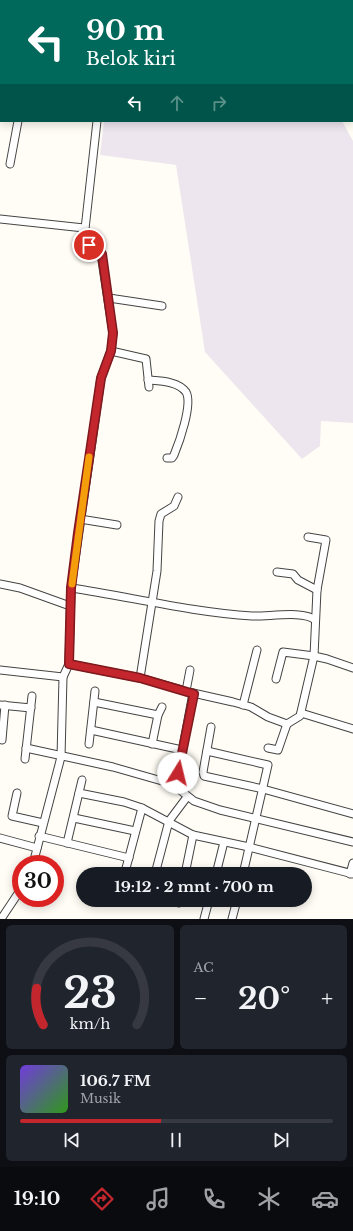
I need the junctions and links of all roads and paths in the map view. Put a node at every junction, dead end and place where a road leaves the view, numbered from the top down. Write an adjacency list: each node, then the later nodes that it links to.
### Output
1 (18, 122): 3 (street)
2 (97, 122): 5 (street)
3 (10, 164)
4 (0, 219): 5 (street)
5 (84, 228): 6 (street)
6 (109, 298): 7 (street); 8 (street)
7 (162, 306)
8 (111, 351): 9 (street); 11 (street)
9 (167, 458)
10 (178, 497): 18 (street)
11 (80, 519): 12 (street); 16 (street)
12 (117, 525)
13 (308, 537): 17 (street)
14 (277, 572): 17 (street)
15 (0, 584): 19 (street)
16 (71, 588): 18 (street); 19 (street)
17 (317, 590): 20 (street)
18 (153, 602): 20 (street); 28 (street)
19 (70, 606): 23 (street)
20 (315, 620): 22 (street)
21 (257, 650): 35 (street)
22 (314, 656): 24 (street); 29 (street); 38 (street)
23 (69, 664): 27 (street); 28 (street)
24 (353, 668)
25 (0, 670): 27 (street)
26 (190, 670): 31 (street)
27 (63, 677): 51 (street)
28 (140, 678): 31 (street)
29 (276, 679)
30 (95, 691): 33 (street)
31 (190, 692): 35 (street); 49 (street)
32 (32, 696): 37 (street)
33 (94, 702): 39 (street); 43 (street)
34 (3, 705): 37 (street); 44 (street)
35 (243, 705): 40 (street)
36 (162, 707): 39 (street)
37 (31, 708): 47 (street)
38 (301, 713): 40 (street); 42 (street)
39 (158, 715): 46 (street)
40 (287, 724): 48 (street)
41 (211, 727): 50 (street)
42 (353, 729)
43 (91, 730): 45 (street); 46 (street)
44 (2, 740)
45 (89, 744)
46 (152, 744): 49 (street)
47 (26, 748): 51 (street); 52 (street)
48 (268, 748)
49 (182, 750): 54 (street)
50 (207, 751): 55 (street); 55 (street)
51 (61, 757): 54 (street); 64 (street)
52 (25, 759)
53 (82, 780): 57 (street)
54 (176, 785): 58 (street)
55 (263, 789): 60 (street); 62 (street)
56 (17, 793): 64 (street)
57 (79, 793): 59 (street); 61 (street)
58 (187, 797): 62 (street); 63 (street)
59 (142, 808): 63 (street); 65 (street)
60 (353, 814)
61 (74, 818): 65 (street); 71 (street)
62 (256, 819): 70 (street); 72 (street)
63 (169, 821): 66 (street); 78 (street)
64 (43, 823): 67 (street)
65 (135, 831): 75 (street)
66 (193, 835): 69 (street); 79 (street)
67 (40, 836): 71 (street); 73 (street)
68 (0, 838): 73 (street)
69 (224, 842): 72 (street); 80 (street)
70 (353, 842)
71 (67, 843): 75 (street)
72 (249, 847): 81 (street); 82 (street)
73 (37, 848): 74 (street)
74 (35, 855)
75 (128, 858): 77 (street)
76 (353, 863): 82 (street)
77 (126, 867)
78 (157, 867)
79 (186, 867)
80 (218, 867)
81 (245, 867)
82 (352, 874)
83 (12, 902): 86 (street)
84 (207, 907): 87 (street)
85 (235, 907): 88 (street)
86 (1, 919)
87 (204, 919)
88 (232, 919)

